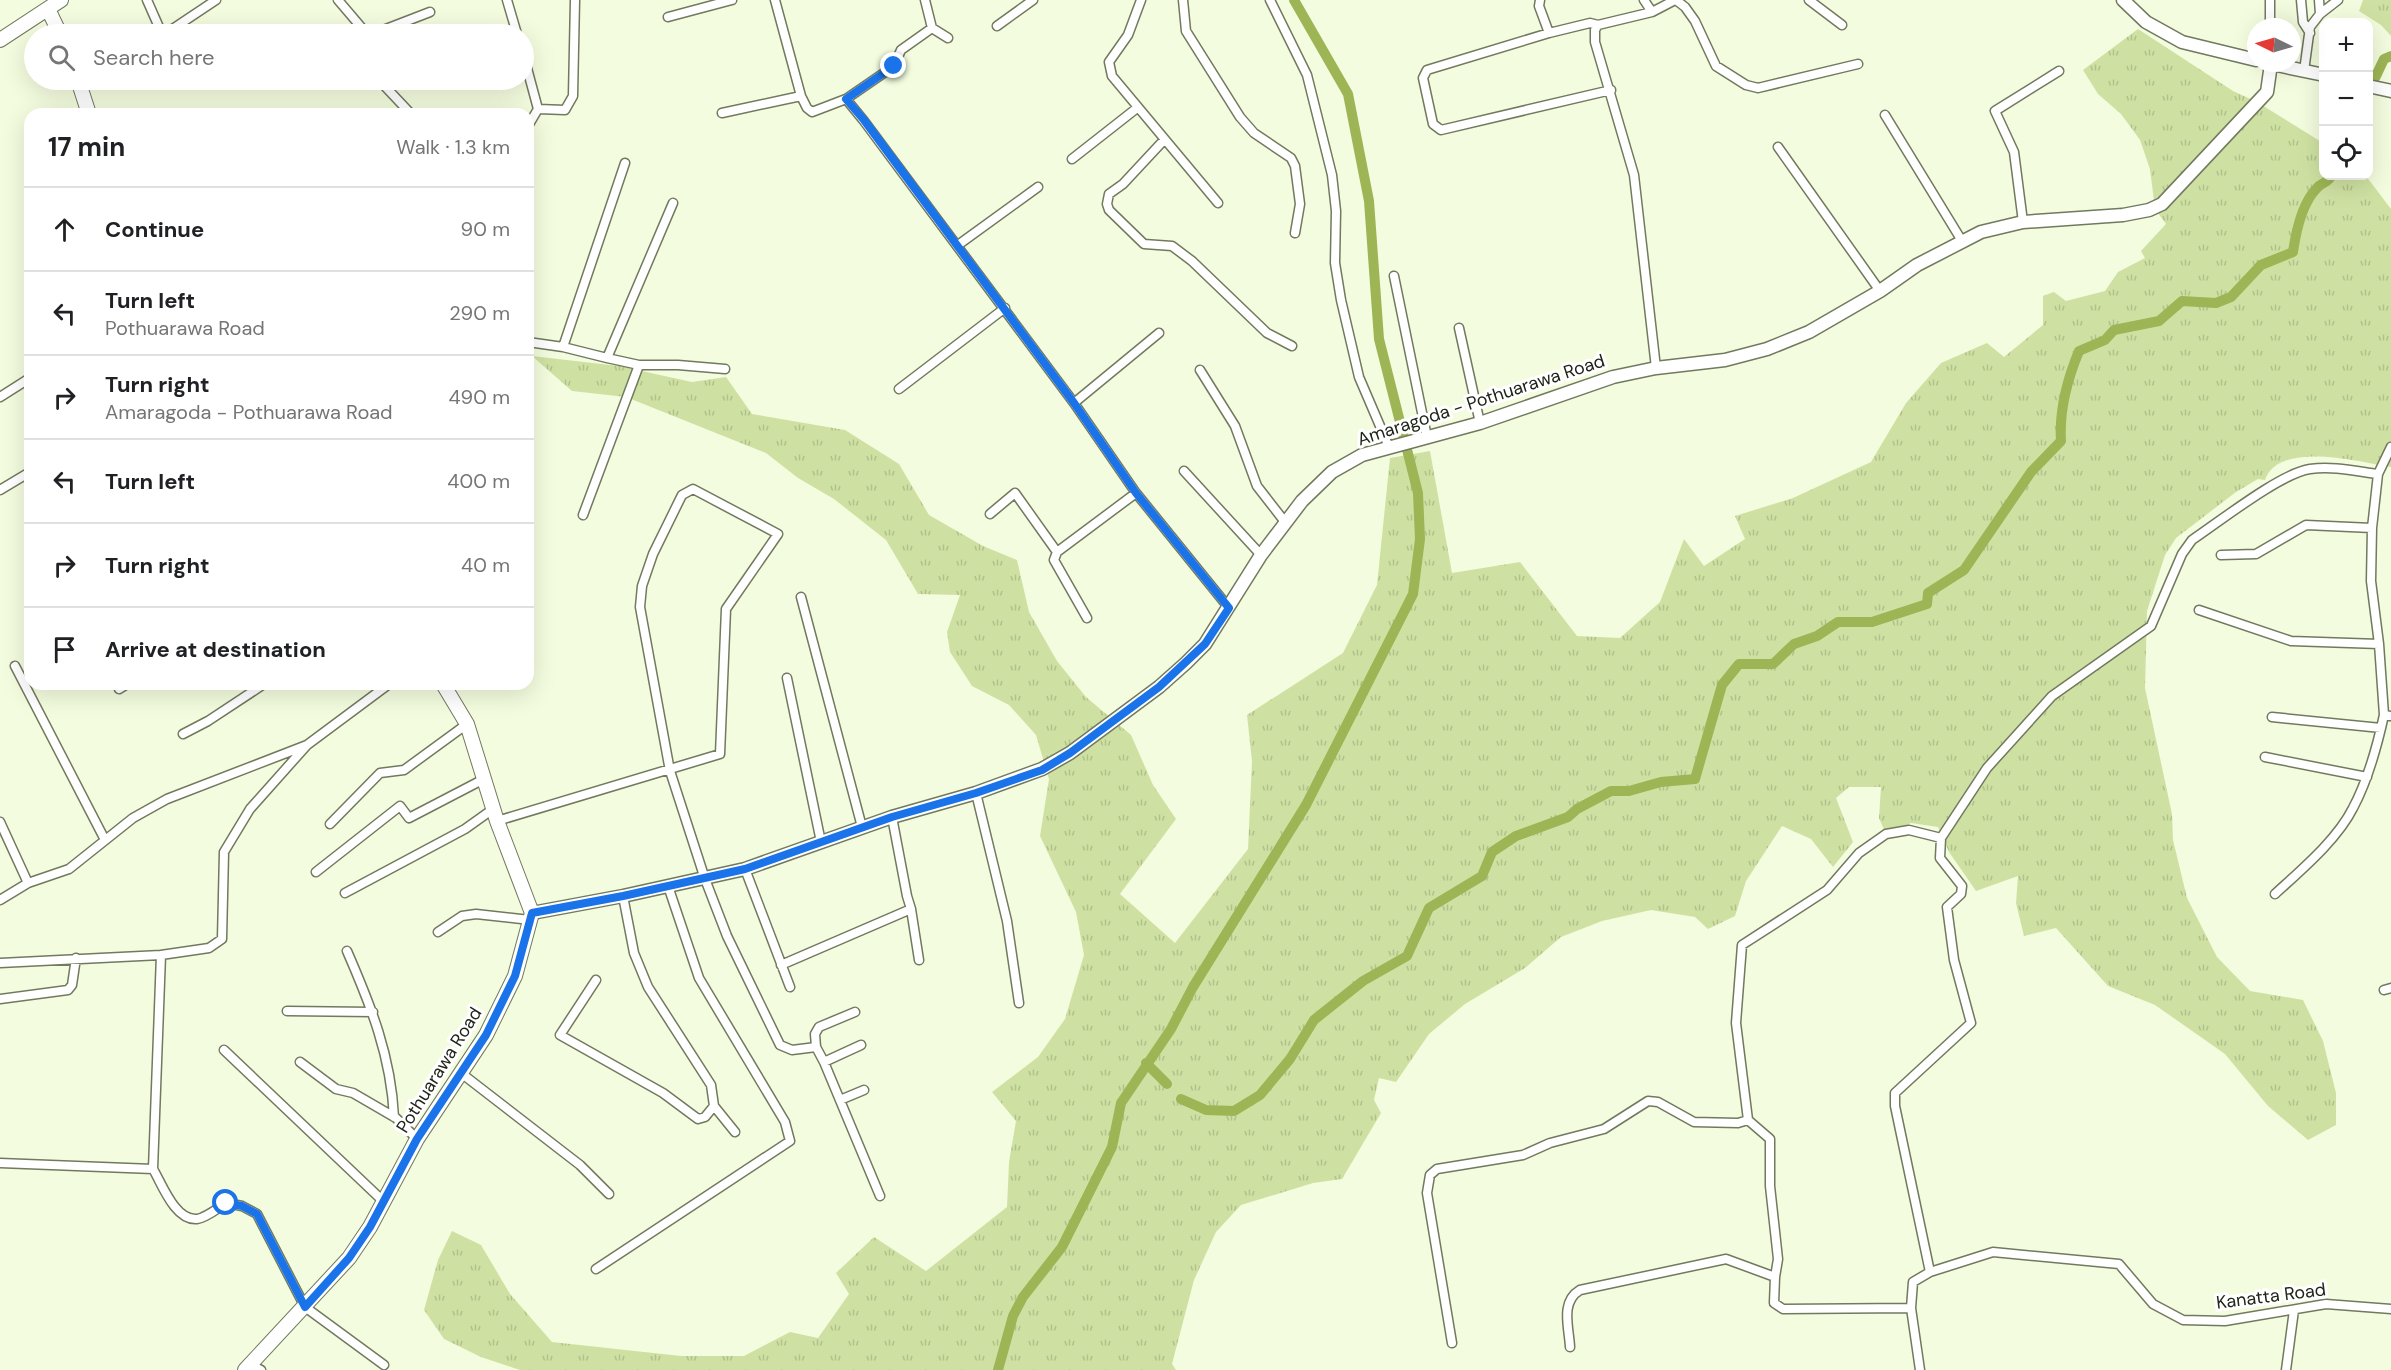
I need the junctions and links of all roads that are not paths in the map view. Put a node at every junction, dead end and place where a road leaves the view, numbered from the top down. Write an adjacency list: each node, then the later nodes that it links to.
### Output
1 (61, 0): 23 (main road)
2 (147, 0): 32 (street)
3 (216, 0): 33 (street)
4 (338, 0): 34 (street)
5 (507, 0): 36 (street)
6 (575, 0): 63 (street)
7 (732, 0): 27 (street)
8 (775, 0): 58 (street)
9 (925, 0): 40 (street)
10 (1033, 0): 39 (street)
11 (1141, 0): 62 (street)
12 (1183, 0): 75 (street)
13 (1270, 0): 97 (street)
14 (1539, 0): 41 (street)
15 (1644, 0): 25 (street)
16 (1676, 0): 25 (street); 46 (street)
17 (1809, 0): 38 (street)
18 (2123, 0): 45 (street)
19 (2270, 0): 28 (street)
20 (2301, 0): 42 (street)
21 (2319, 0): 26 (street)
22 (2338, 0): 26 (street)
23 (48, 9): 30 (main road); 31 (main road)
24 (430, 12): 35 (street)
25 (1652, 12): 37 (street)
26 (2320, 14): 42 (street)
27 (668, 17)
28 (2270, 18)
29 (24, 24): 44 (main road)
30 (25, 24)
31 (55, 24)
32 (159, 24)
33 (179, 24)
34 (358, 24)
35 (399, 24)
36 (514, 24)
37 (1598, 25): 41 (street); 56 (street)
38 (1842, 25)
39 (998, 26)
40 (932, 28): 43 (street); 59 (street)
41 (1549, 33): 56 (street)
42 (2310, 33): 49 (street)
43 (948, 38)
44 (0, 40)
45 (2247, 58)
46 (1858, 64)
47 (2301, 70): 49 (street)
48 (2058, 71): 74 (street)
49 (2304, 71): 51 (street)
50 (2263, 72): 74 (street, Amaragoda - Pothuarawa Road)
51 (2319, 74)
52 (2373, 87): 57 (street)
53 (81, 90): 60 (main road)
54 (388, 90): 61 (street)
55 (533, 90): 63 (street)
56 (1611, 90): 88 (street)
57 (2391, 91)
58 (801, 96): 59 (street); 64 (street)
59 (846, 99): 77 (street)
60 (87, 108)
61 (405, 108)
62 (1137, 108): 67 (street); 69 (street)
63 (538, 109): 66 (street)
64 (722, 113)
65 (1885, 115): 76 (street)
66 (534, 116)
67 (1164, 140): 73 (street); 84 (street)
68 (1778, 147): 79 (street)
69 (1072, 159)
70 (625, 163): 85 (street)
71 (1038, 187): 77 (street)
72 (673, 203): 86 (street)
73 (1218, 203)
74 (2023, 222): 76 (street, Amaragoda - Pothuarawa Road)
75 (1295, 232)
76 (1962, 241): 79 (street, Amaragoda - Pothuarawa Road)
77 (957, 245): 80 (street)
78 (1394, 276): 96 (street)
79 (1880, 291): 88 (street, Amaragoda - Pothuarawa Road)
80 (1005, 308): 92 (street); 94 (street)
81 (1459, 328): 95 (street)
82 (1159, 333): 94 (street)
83 (534, 343): 85 (street)
84 (1292, 346)
85 (563, 347): 86 (street)
86 (607, 358): 87 (street)
87 (639, 365): 89 (street); 105 (street)
88 (1656, 368): 95 (street, Amaragoda - Pothuarawa Road)
89 (724, 369)
90 (1200, 370): 106 (street)
91 (24, 382): 93 (street)
92 (899, 388)
93 (0, 398)
94 (1074, 403): 103 (street)
95 (1480, 423): 96 (street, Amaragoda - Pothuarawa Road)
96 (1426, 437): 97 (street, Amaragoda - Pothuarawa Road)
97 (1394, 446): 106 (street, Amaragoda - Pothuarawa Road)
98 (2391, 447): 100 (street)
99 (1184, 471): 109 (street)
100 (2378, 474): 107 (street); 139 (street)
101 (24, 476): 102 (street)
102 (0, 490)
103 (1136, 493): 108 (street); 112 (street)
104 (990, 514): 108 (street)
105 (583, 515)
106 (1285, 522): 109 (street, Amaragoda - Pothuarawa Road)
107 (2372, 528): 110 (street); 115 (street)
108 (1057, 552): 114 (street)
109 (1261, 555): 112 (street, Amaragoda - Pothuarawa Road)
110 (2221, 555)
111 (801, 597): 138 (street)
112 (1229, 608): 133 (street, Amaragoda - Pothuarawa Road)
113 (2199, 610): 115 (street)
114 (1087, 618)
115 (2379, 644): 123 (street)
116 (15, 666): 118 (street)
117 (787, 678): 141 (street)
118 (24, 683)
119 (27, 690): 140 (street)
120 (255, 690): 127 (street)
121 (380, 690): 128 (street)
122 (447, 690): 125 (main road)
123 (2387, 716): 126 (street)
124 (2272, 717): 126 (street)
125 (467, 724): 132 (main road); 137 (street)
126 (2381, 728): 131 (street)
127 (183, 734)
128 (307, 745): 140 (street); 155 (street)
129 (2265, 757): 131 (street)
130 (670, 771): 130 (street); 134 (street); 144 (street)
131 (2367, 777): 148 (street)
132 (484, 779): 134 (main road); 143 (street)
133 (976, 793): 135 (street, Amaragoda - Pothuarawa Road); 163 (street)
134 (495, 815): 147 (street); 152 (main road)
135 (892, 817): 138 (street, Amaragoda - Pothuarawa Road); 151 (street)
136 (0, 822): 145 (street)
137 (330, 824)
138 (862, 827): 141 (street, Amaragoda - Pothuarawa Road)
139 (1941, 838): 177 (street); 186 (street)
140 (105, 840): 145 (street)
141 (821, 842): 142 (street, Amaragoda - Pothuarawa Road)
142 (745, 869): 144 (street, Amaragoda - Pothuarawa Road); 159 (street)
143 (316, 872)
144 (705, 879): 146 (street, Amaragoda - Pothuarawa Road); 168 (street)
145 (28, 883): 150 (street)
146 (668, 886): 149 (street, Amaragoda - Pothuarawa Road); 185 (street)
147 (345, 893)
148 (2275, 894)
149 (623, 896): 152 (street, Amaragoda - Pothuarawa Road); 175 (street)
150 (0, 900)
151 (911, 909): 157 (street); 159 (street)
152 (531, 916): 153 (street); 172 (main road, Pothuarawa Road)
153 (438, 932)
154 (347, 951): 165 (street)
155 (161, 955): 156 (street); 181 (street)
156 (76, 958): 158 (street); 162 (street)
157 (920, 960)
158 (0, 963)
159 (781, 965): 161 (street)
160 (596, 980): 175 (street)
161 (789, 987)
162 (0, 999)
163 (1019, 1003)
164 (287, 1011): 165 (street)
165 (373, 1012): 176 (street)
166 (855, 1012): 168 (street)
167 (861, 1045): 171 (street)
168 (816, 1047): 171 (street)
169 (224, 1050): 184 (street)
170 (300, 1062): 176 (street)
171 (824, 1062): 174 (street)
172 (461, 1073): 179 (main road, Pothuarawa Road); 182 (street)
173 (864, 1090): 174 (street)
174 (840, 1100): 183 (street)
175 (714, 1106): 178 (street)
176 (394, 1117): 179 (street)
177 (1748, 1120): 187 (street); 192 (street)
178 (735, 1132)
179 (417, 1139): 184 (main road, Pothuarawa Road)
180 (0, 1163): 181 (street)
181 (153, 1169): 188 (street)
182 (609, 1194)
183 (880, 1196)
184 (382, 1201): 188 (main road, Pothuarawa Road)
185 (596, 1269)
186 (1930, 1272): 189 (street); 191 (street, Kanatta Road)
187 (1774, 1277): 189 (street); 193 (street)
188 (305, 1307): 194 (street); 195 (main road, Pothuarawa Road)
189 (1911, 1308): 196 (street)
190 (2391, 1309): 191 (street, Kanatta Road)
191 (2294, 1310): 197 (street)
192 (1452, 1344)
193 (1570, 1347)
194 (384, 1365)
195 (252, 1368)
196 (1920, 1370)
197 (2286, 1370)

